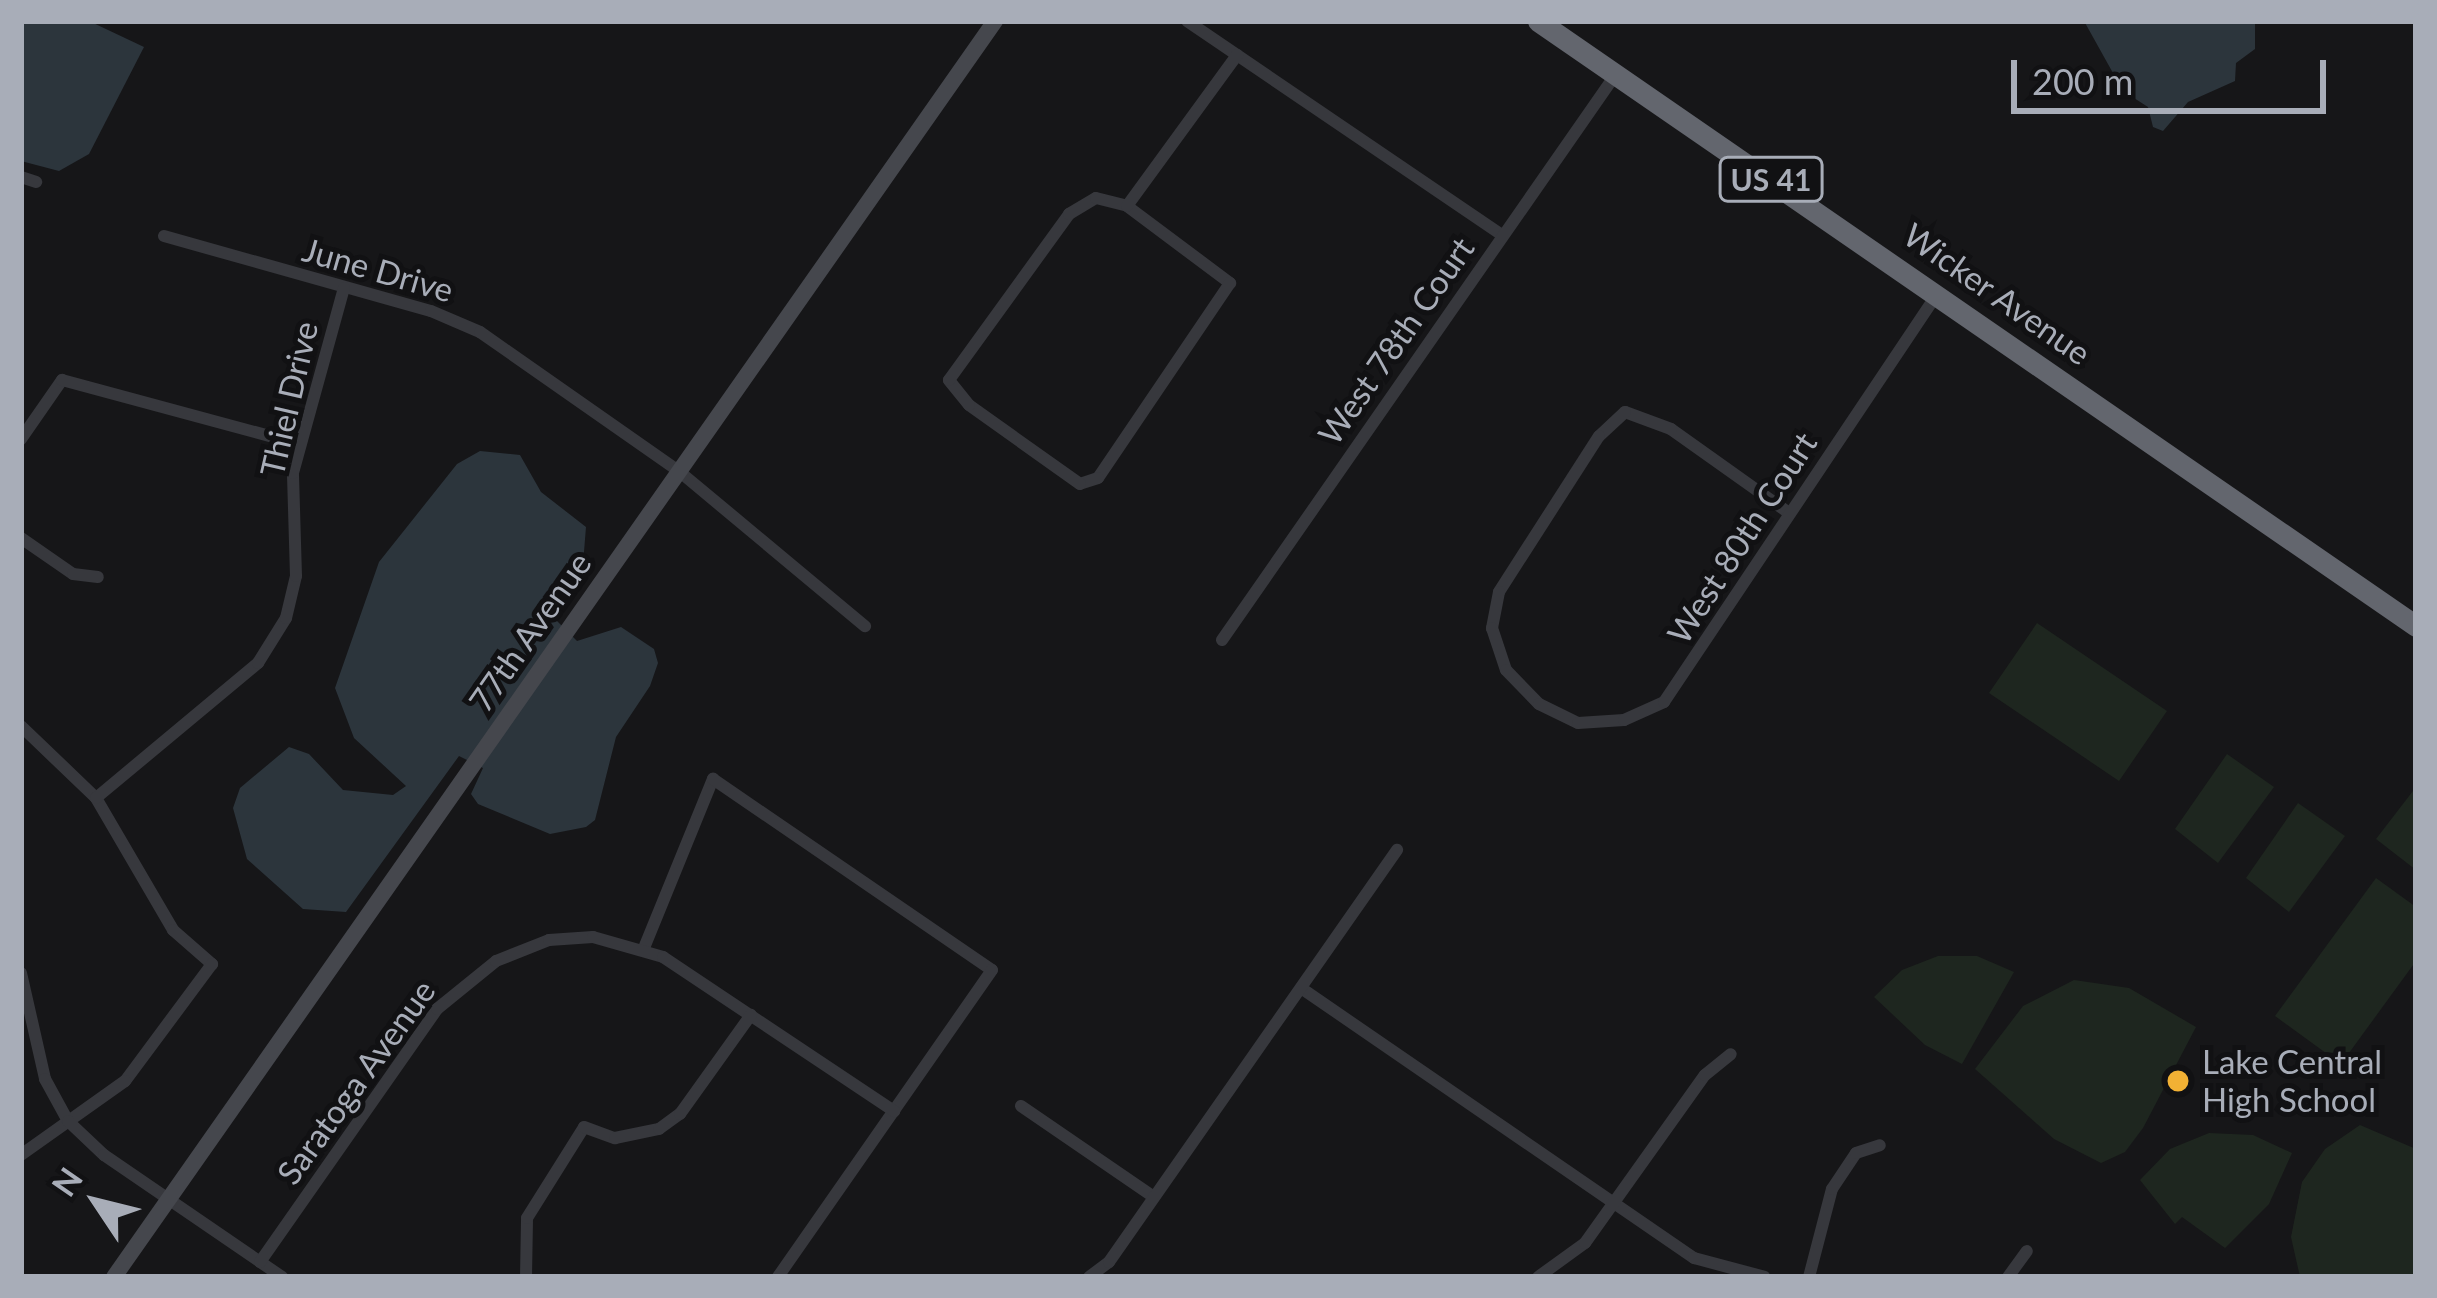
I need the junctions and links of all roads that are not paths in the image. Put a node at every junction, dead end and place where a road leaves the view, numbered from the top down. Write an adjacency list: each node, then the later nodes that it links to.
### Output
1 (994, 21): 15 (street, 77th Avenue)
2 (1186, 21): 4 (street)
3 (1538, 21): 5 (highway, Wicker Avenue / US 41)
4 (1237, 55): 8 (street); 9 (street)
5 (1616, 74): 9 (street, West 78th Court); 12 (highway, Wicker Avenue / US 41)
6 (21, 177): 7 (street)
7 (36, 182)
8 (1127, 206): 8 (street)
9 (1502, 235): 21 (street, West 78th Court)
10 (164, 236): 11 (street, June Drive)
11 (344, 288): 14 (street, Thiel Drive); 15 (street, June Drive)
12 (1939, 292): 16 (street, West 80th Court); 20 (highway, Wicker Avenue / US 41)
13 (21, 439): 14 (street)
14 (300, 445): 23 (street, Thiel Drive)
15 (680, 472): 19 (street, June Drive); 36 (street, 77th Avenue)
16 (1789, 513): 16 (street, West 80th Court)
17 (21, 538): 18 (street)
18 (98, 577)
19 (866, 626)
20 (2416, 626)
21 (1222, 640)
22 (21, 726): 23 (street)
23 (96, 799): 32 (street)
24 (1396, 850): 27 (street)
25 (644, 948): 28 (street, Saratoga Avenue); 31 (street); 39 (street, Saratoga Avenue)
26 (21, 973): 32 (street)
27 (1301, 988): 35 (street); 37 (street)
28 (751, 1015): 31 (street, Saratoga Avenue); 43 (street)
29 (1731, 1054): 37 (street)
30 (1021, 1106): 35 (street)
31 (894, 1112): 44 (street)
32 (68, 1121): 34 (street); 36 (street)
33 (1880, 1145): 49 (street)
34 (21, 1154)
35 (1154, 1197): 40 (street)
36 (169, 1200): 39 (street); 41 (street, 77th Avenue)
37 (1614, 1202): 47 (street); 48 (street)
38 (2027, 1251): 50 (street)
39 (260, 1262): 42 (street)
40 (1108, 1262): 45 (street); 46 (street)
41 (114, 1277)
42 (282, 1277)
43 (526, 1277)
44 (778, 1277)
45 (1090, 1277)
46 (1105, 1277)
47 (1538, 1277)
48 (1765, 1277)
49 (1809, 1277)
50 (2008, 1277)

